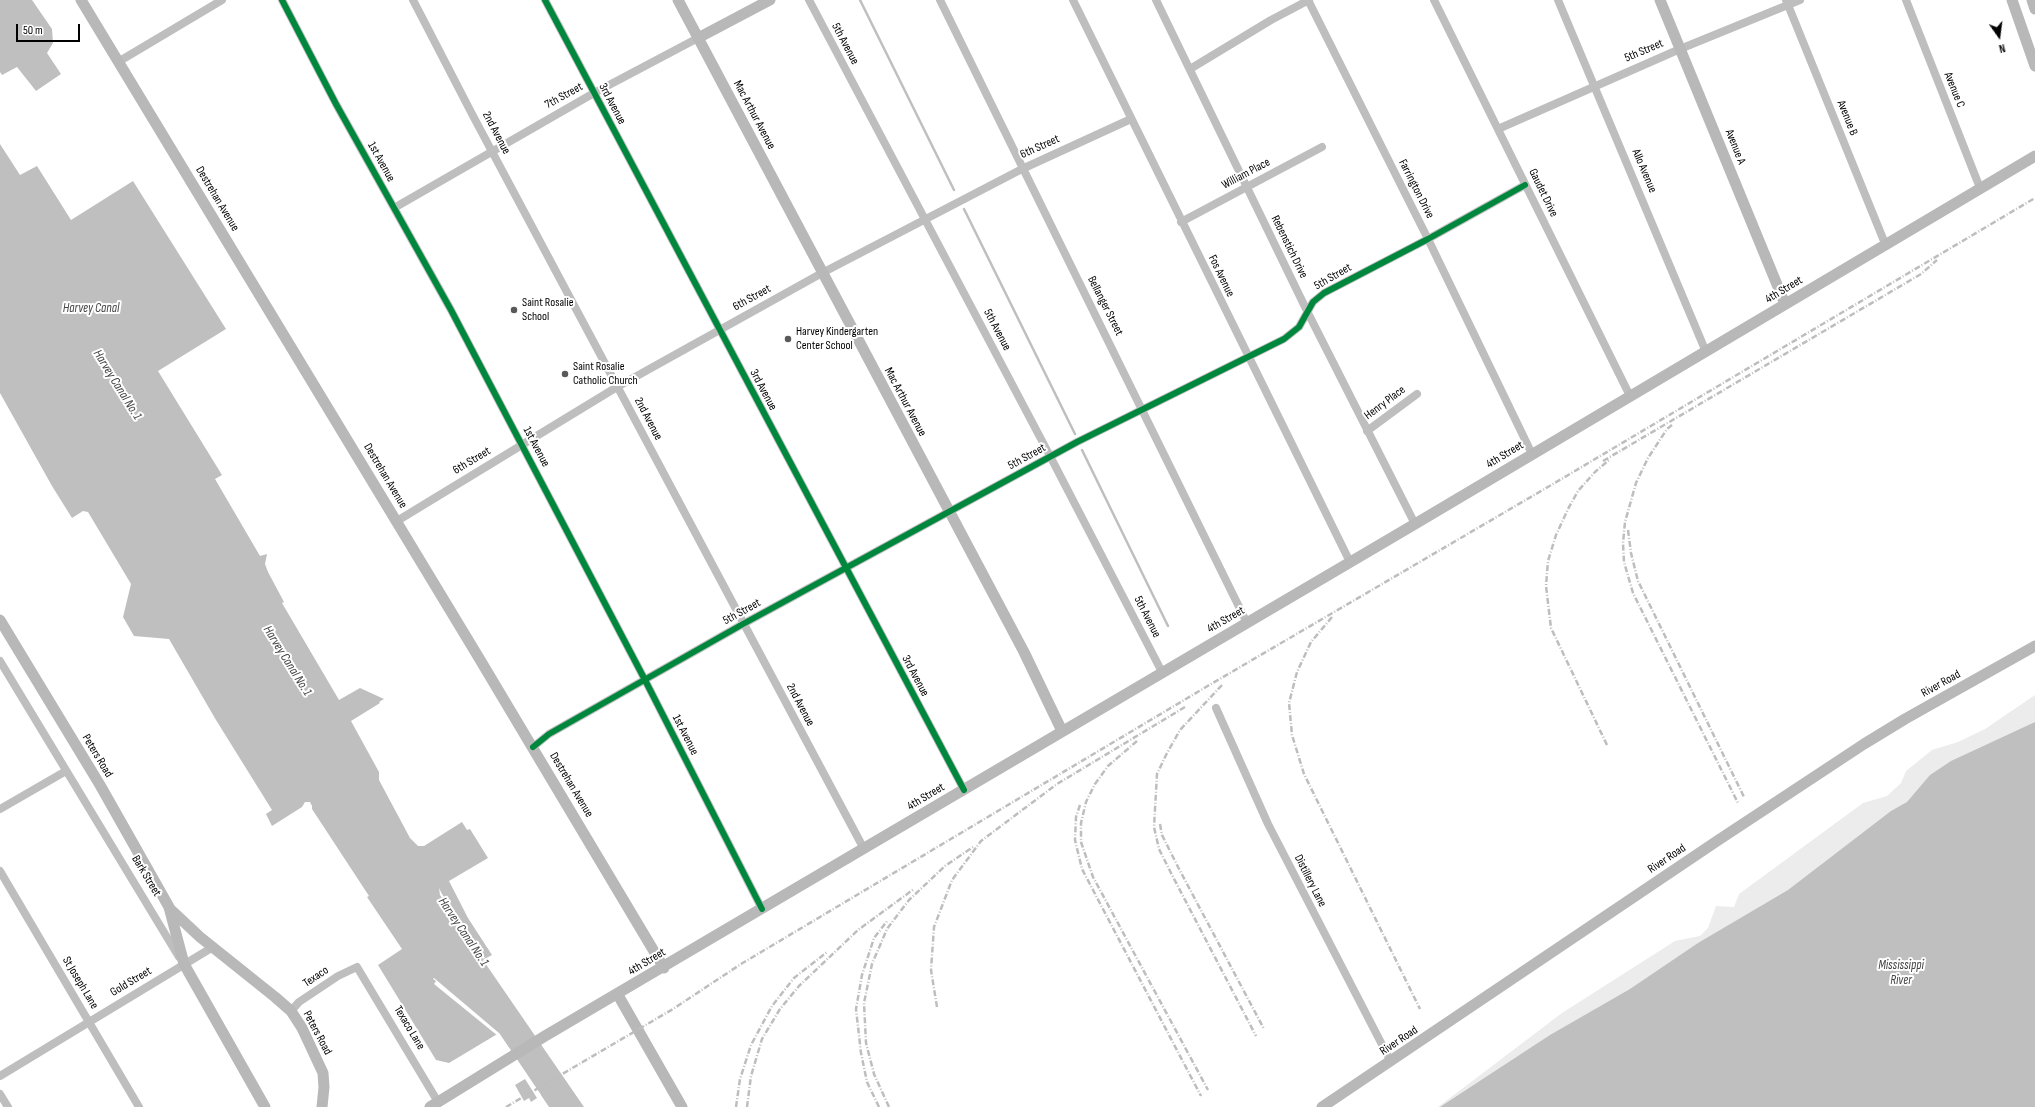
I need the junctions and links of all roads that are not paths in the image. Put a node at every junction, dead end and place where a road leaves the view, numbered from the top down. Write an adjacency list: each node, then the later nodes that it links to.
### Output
1 (81, 0): 24 (main road, Destrehan Avenue)
2 (222, 0): 24 (street)
3 (282, 0): 38 (street, 1st Avenue)
4 (413, 0): 32 (street, 2nd Avenue)
5 (545, 0): 28 (street, 3rd Avenue)
6 (678, 0): 22 (main road, Mac Arthur Avenue)
7 (770, 0): 22 (main road, 7th Street)
8 (809, 0): 39 (street, 5th Avenue)
9 (940, 0): 34 (street, Bellanger Street)
10 (1073, 0): 29 (street, Fos Avenue)
11 (1156, 0): 26 (street, Rebenstich Drive)
12 (1308, 0): 26 (street); 41 (street, Farrington Drive)
13 (1434, 0): 30 (street, Gaudet Drive)
14 (1558, 0): 27 (street, Allo Avenue)
15 (1660, 0): 23 (main road, Avenue A)
16 (1800, 0): 20 (street, 5th Street)
17 (1906, 0): 37 (street, Avenue C)
18 (2012, 0): 25 (main road)
19 (2032, 0): 21 (main road)
20 (1787, 2): 23 (street, 5th Street); 42 (street, Avenue B)
21 (2035, 9)
22 (698, 38): 28 (street, 7th Street); 43 (main road, Mac Arthur Avenue)
23 (1680, 49): 27 (street, 5th Street); 44 (main road, Avenue A)
24 (118, 62): 58 (main road, Destrehan Avenue)
25 (2035, 66)
26 (1190, 69): 36 (street, Rebenstich Drive)
27 (1595, 85): 30 (street, 5th Street); 47 (street, Allo Avenue)
28 (594, 93): 32 (street, 7th Street); 46 (street, 3rd Avenue)
29 (1131, 119): 34 (street, 6th Street); 40 (street, Fos Avenue)
30 (1498, 129): 35 (street, Gaudet Drive)
31 (1322, 147): 36 (street, William Place)
32 (492, 151): 38 (street, 7th Street); 49 (street, 2nd Avenue)
33 (2035, 156): 37 (main road, 4th Street)
34 (1022, 168): 39 (street, 6th Street); 52 (street, Bellanger Street)
35 (1525, 185): 41 (street, 5th Street); 51 (street, Gaudet Drive)
36 (1246, 187): 40 (street, William Place); 45 (street, Rebenstich Drive)
37 (1980, 188): 42 (main road, 4th Street)
38 (394, 208): 54 (street, 1st Avenue)
39 (924, 218): 43 (street, 6th Street); 56 (street, 5th Avenue)
40 (1181, 222): 48 (street, Fos Avenue)
41 (1428, 239): 45 (street, 5th Street); 55 (street, Farrington Drive)
42 (1886, 246): 44 (main road, 4th Street)
43 (822, 273): 46 (street, 6th Street); 57 (main road, Mac Arthur Avenue)
44 (1785, 304): 47 (main road, 4th Street)
45 (1307, 311): 48 (street, 5th Street); 53 (street, Rebenstich Drive)
46 (719, 330): 49 (street, 6th Street); 61 (street, 3rd Avenue)
47 (1706, 352): 51 (main road, 4th Street)
48 (1247, 356): 52 (street, 5th Street); 60 (street, Fos Avenue)
49 (617, 387): 54 (street, 6th Street); 64 (street, 2nd Avenue)
50 (1417, 394): 53 (street, Henry Place)
51 (1630, 396): 55 (main road, 4th Street)
52 (1143, 409): 56 (street, 5th Street); 63 (street, Bellanger Street)
53 (1367, 431): 59 (street, Rebenstich Drive)
54 (522, 444): 58 (street, 6th Street); 68 (street, 1st Avenue)
55 (1532, 454): 59 (main road, 4th Street)
56 (1050, 456): 57 (street, 5th Street); 67 (street, 5th Avenue)
57 (948, 512): 61 (street, 5th Street); 70 (main road, Mac Arthur Avenue)
58 (397, 520): 71 (main road, Destrehan Avenue)
59 (1415, 524): 60 (main road, 4th Street)
60 (1350, 562): 63 (main road, 4th Street)
61 (845, 569): 64 (street, 5th Street); 73 (street, 3rd Avenue)
62 (0, 620): 77 (main road, Peters Road)
63 (1247, 623): 67 (main road, 4th Street)
64 (743, 624): 68 (street, 5th Street); 75 (street, 2nd Avenue)
65 (2035, 646): 86 (main road, River Road)
66 (0, 661): 72 (street, Bark Street)
67 (1162, 672): 70 (main road, 4th Street)
68 (645, 680): 71 (street, 5th Street); 78 (street, 1st Avenue)
69 (1216, 708): 86 (street, Distillery Lane)
70 (1062, 732): 73 (main road, 4th Street)
71 (533, 747): 82 (main road, Destrehan Avenue)
72 (66, 771): 74 (street); 80 (street, Bark Street)
73 (964, 790): 75 (main road, 4th Street)
74 (0, 809)
75 (864, 849): 78 (main road, 4th Street)
76 (0, 871): 85 (street, St Joseph Lane)
77 (169, 907): 79 (main road, Peters Road); 80 (main road, Peters Road)
78 (762, 909): 82 (main road, 4th Street)
79 (213, 947): 80 (street, Gold Street); 84 (main road, Peters Road)
80 (184, 964): 85 (street, Gold Street); 92 (main road, Bark Street)
81 (357, 966): 84 (street, Texaco); 89 (street, Texaco Lane)
82 (664, 968): 83 (main road, 4th Street)
83 (618, 995): 89 (main road, 4th Street); 94 (main road)
84 (291, 1011): 93 (main road, Peters Road)
85 (89, 1022): 87 (street, Gold Street); 91 (street, St Joseph Lane)
86 (1390, 1062): 95 (main road, River Road)
87 (0, 1076)
88 (0, 1094): 90 (street)
89 (434, 1105)
90 (8, 1107)
91 (139, 1107)
92 (265, 1107)
93 (322, 1107)
94 (682, 1107)
95 (1322, 1107)

